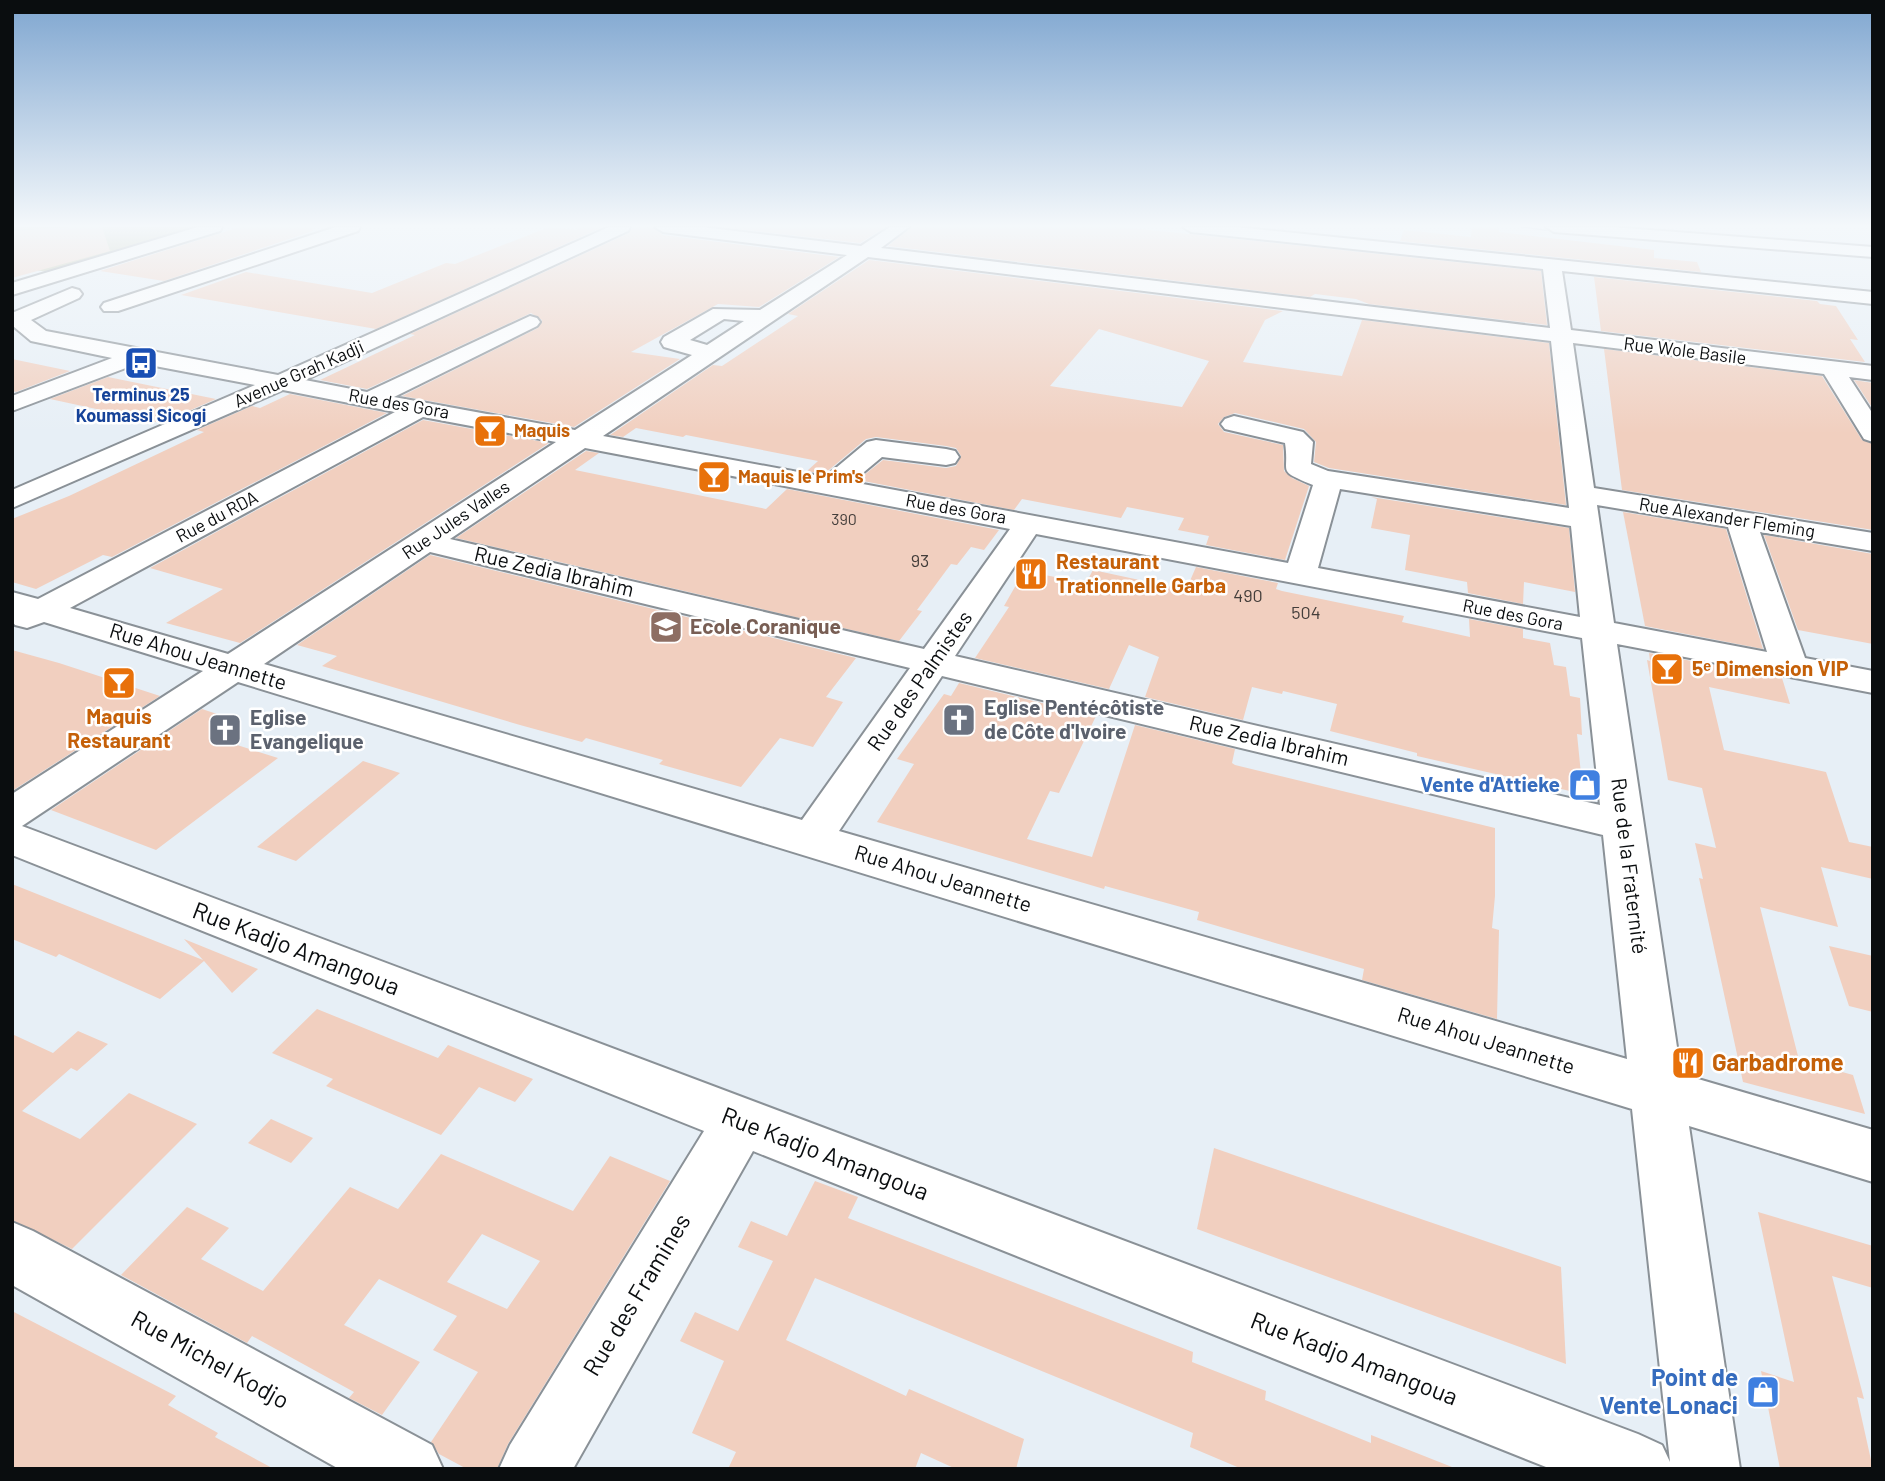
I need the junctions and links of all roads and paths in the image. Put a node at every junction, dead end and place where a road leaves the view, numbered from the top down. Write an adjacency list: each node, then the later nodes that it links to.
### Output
1 (67, 296): 12 (street)
2 (88, 296): 8 (street)
3 (144, 296): 8 (street)
4 (470, 296): 19 (street, Avenue Grah Kadji)
5 (796, 296): 9 (street, Rue Jules Valles)
6 (1243, 296): 11 (street, Rue Wole Basile)
7 (1561, 296): 11 (street, Rue de la Fraternité)
8 (111, 307): 12 (street)
9 (765, 317): 14 (street, Rue Jules Valles); 14 (street)
10 (530, 322): 20 (street)
11 (1561, 335): 16 (street, Rue Wole Basile); 30 (street, Rue de la Fraternité)
12 (39, 336): 15 (street, Rue des Gora)
13 (1860, 349): 17 (street)
14 (710, 353): 25 (street, Rue Jules Valles)
15 (138, 356): 19 (street, Rue des Gora); 21 (street)
16 (1832, 368): 18 (street, Rue Wole Basile); 24 (street)
17 (1873, 368)
18 (1873, 373)
19 (280, 383): 20 (street, Rue des Gora); 29 (street, Avenue Grah Kadji)
20 (371, 399): 22 (street, Rue des Gora)
21 (12, 404)
22 (421, 408): 25 (street, Rue des Gora); 36 (street, Rue du RDA)
23 (1234, 424): 27 (street)
24 (1873, 434)
25 (576, 439): 28 (street, Rue des Gora); 33 (street, Rue Jules Valles)
26 (946, 457): 28 (street)
27 (1328, 481): 30 (street, Rue Alexander Fleming); 35 (street)
28 (831, 486): 32 (street, Rue des Gora)
29 (12, 500)
30 (1583, 506): 31 (street, Rue Alexander Fleming); 37 (street, Rue de la Fraternité)
31 (1741, 521): 34 (street, Rue Alexander Fleming); 39 (street)
32 (1029, 523): 35 (street, Rue des Gora); 38 (street, Rue des Palmistes)
33 (424, 542): 38 (street, Rue Zedia Ibrahim); 40 (street, Rue Jules Valles)
34 (1873, 542)
35 (1300, 575): 37 (street, Rue des Gora)
36 (22, 613): 40 (street, Rue Ahou Jeannette)
37 (1599, 632): 39 (street, Rue des Gora); 43 (street, Rue de la Fraternité)
38 (933, 662): 43 (street, Rue Zedia Ibrahim); 45 (street, Rue des Palmistes)
39 (1790, 667): 41 (street, Rue des Gora)
40 (233, 668): 42 (street, Rue Jules Valles); 45 (street, Rue Ahou Jeannette)
41 (1873, 682)
42 (12, 814)
43 (1623, 825): 46 (street, Rue de la Fraternité)
44 (12, 838): 47 (street, Rue Kadjo Amangoua)
45 (811, 840): 46 (street, Rue Ahou Jeannette)
46 (1657, 1092): 48 (street, Rue Ahou Jeannette); 53 (street, Rue de la Fraternité)
47 (741, 1121): 51 (street, Rue des Framines); 52 (street, Rue Kadjo Amangoua)
48 (1873, 1156)
49 (12, 1252): 50 (street, Rue Michel Kodjo)
50 (408, 1469)
51 (534, 1469)
52 (1638, 1469)
53 (1705, 1469)

